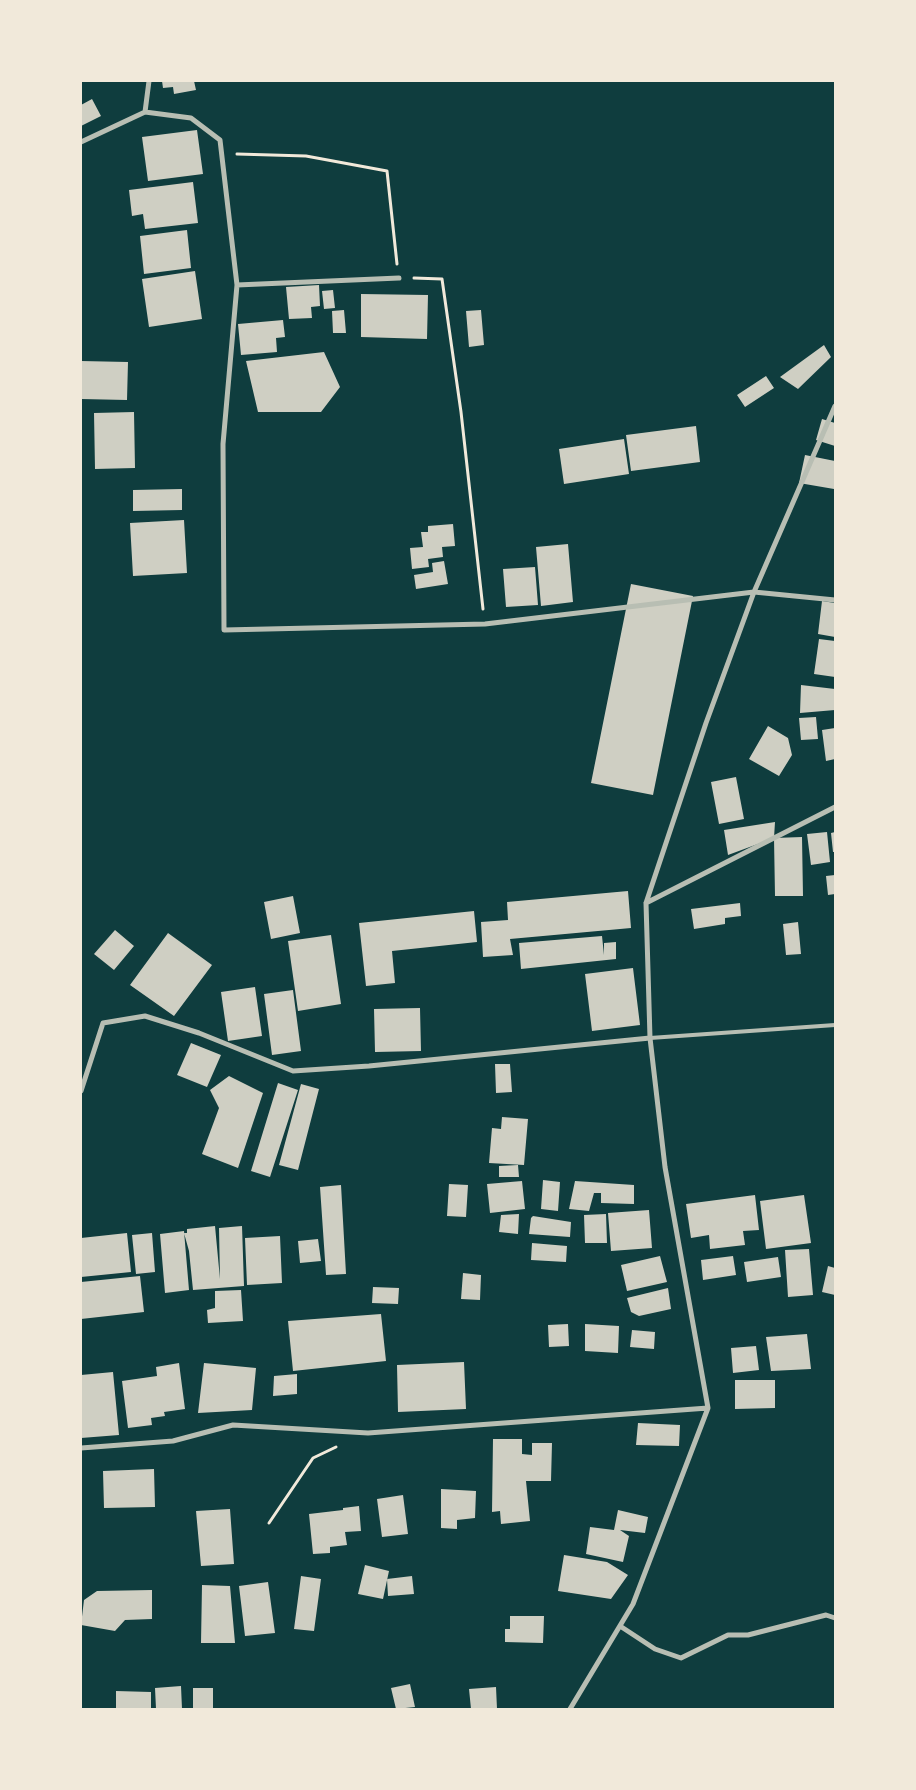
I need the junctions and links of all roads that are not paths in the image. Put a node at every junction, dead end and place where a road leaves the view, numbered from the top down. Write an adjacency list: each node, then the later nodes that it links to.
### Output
1 (149, 81): 2 (street)
2 (146, 112): 3 (street); 5 (street)
3 (81, 142)
4 (399, 278): 5 (street)
5 (237, 285): 7 (street)
6 (835, 406): 7 (street)
7 (754, 592): 8 (street); 10 (street)
8 (835, 600)
9 (835, 807): 10 (street)
10 (646, 903): 12 (street)
11 (835, 1026): 12 (lane)
12 (650, 1038): 13 (street); 14 (street)
13 (81, 1091)
14 (708, 1408): 15 (street); 17 (street)
15 (81, 1448)
16 (835, 1618): 17 (street)
17 (620, 1626): 18 (street)
18 (570, 1709)

